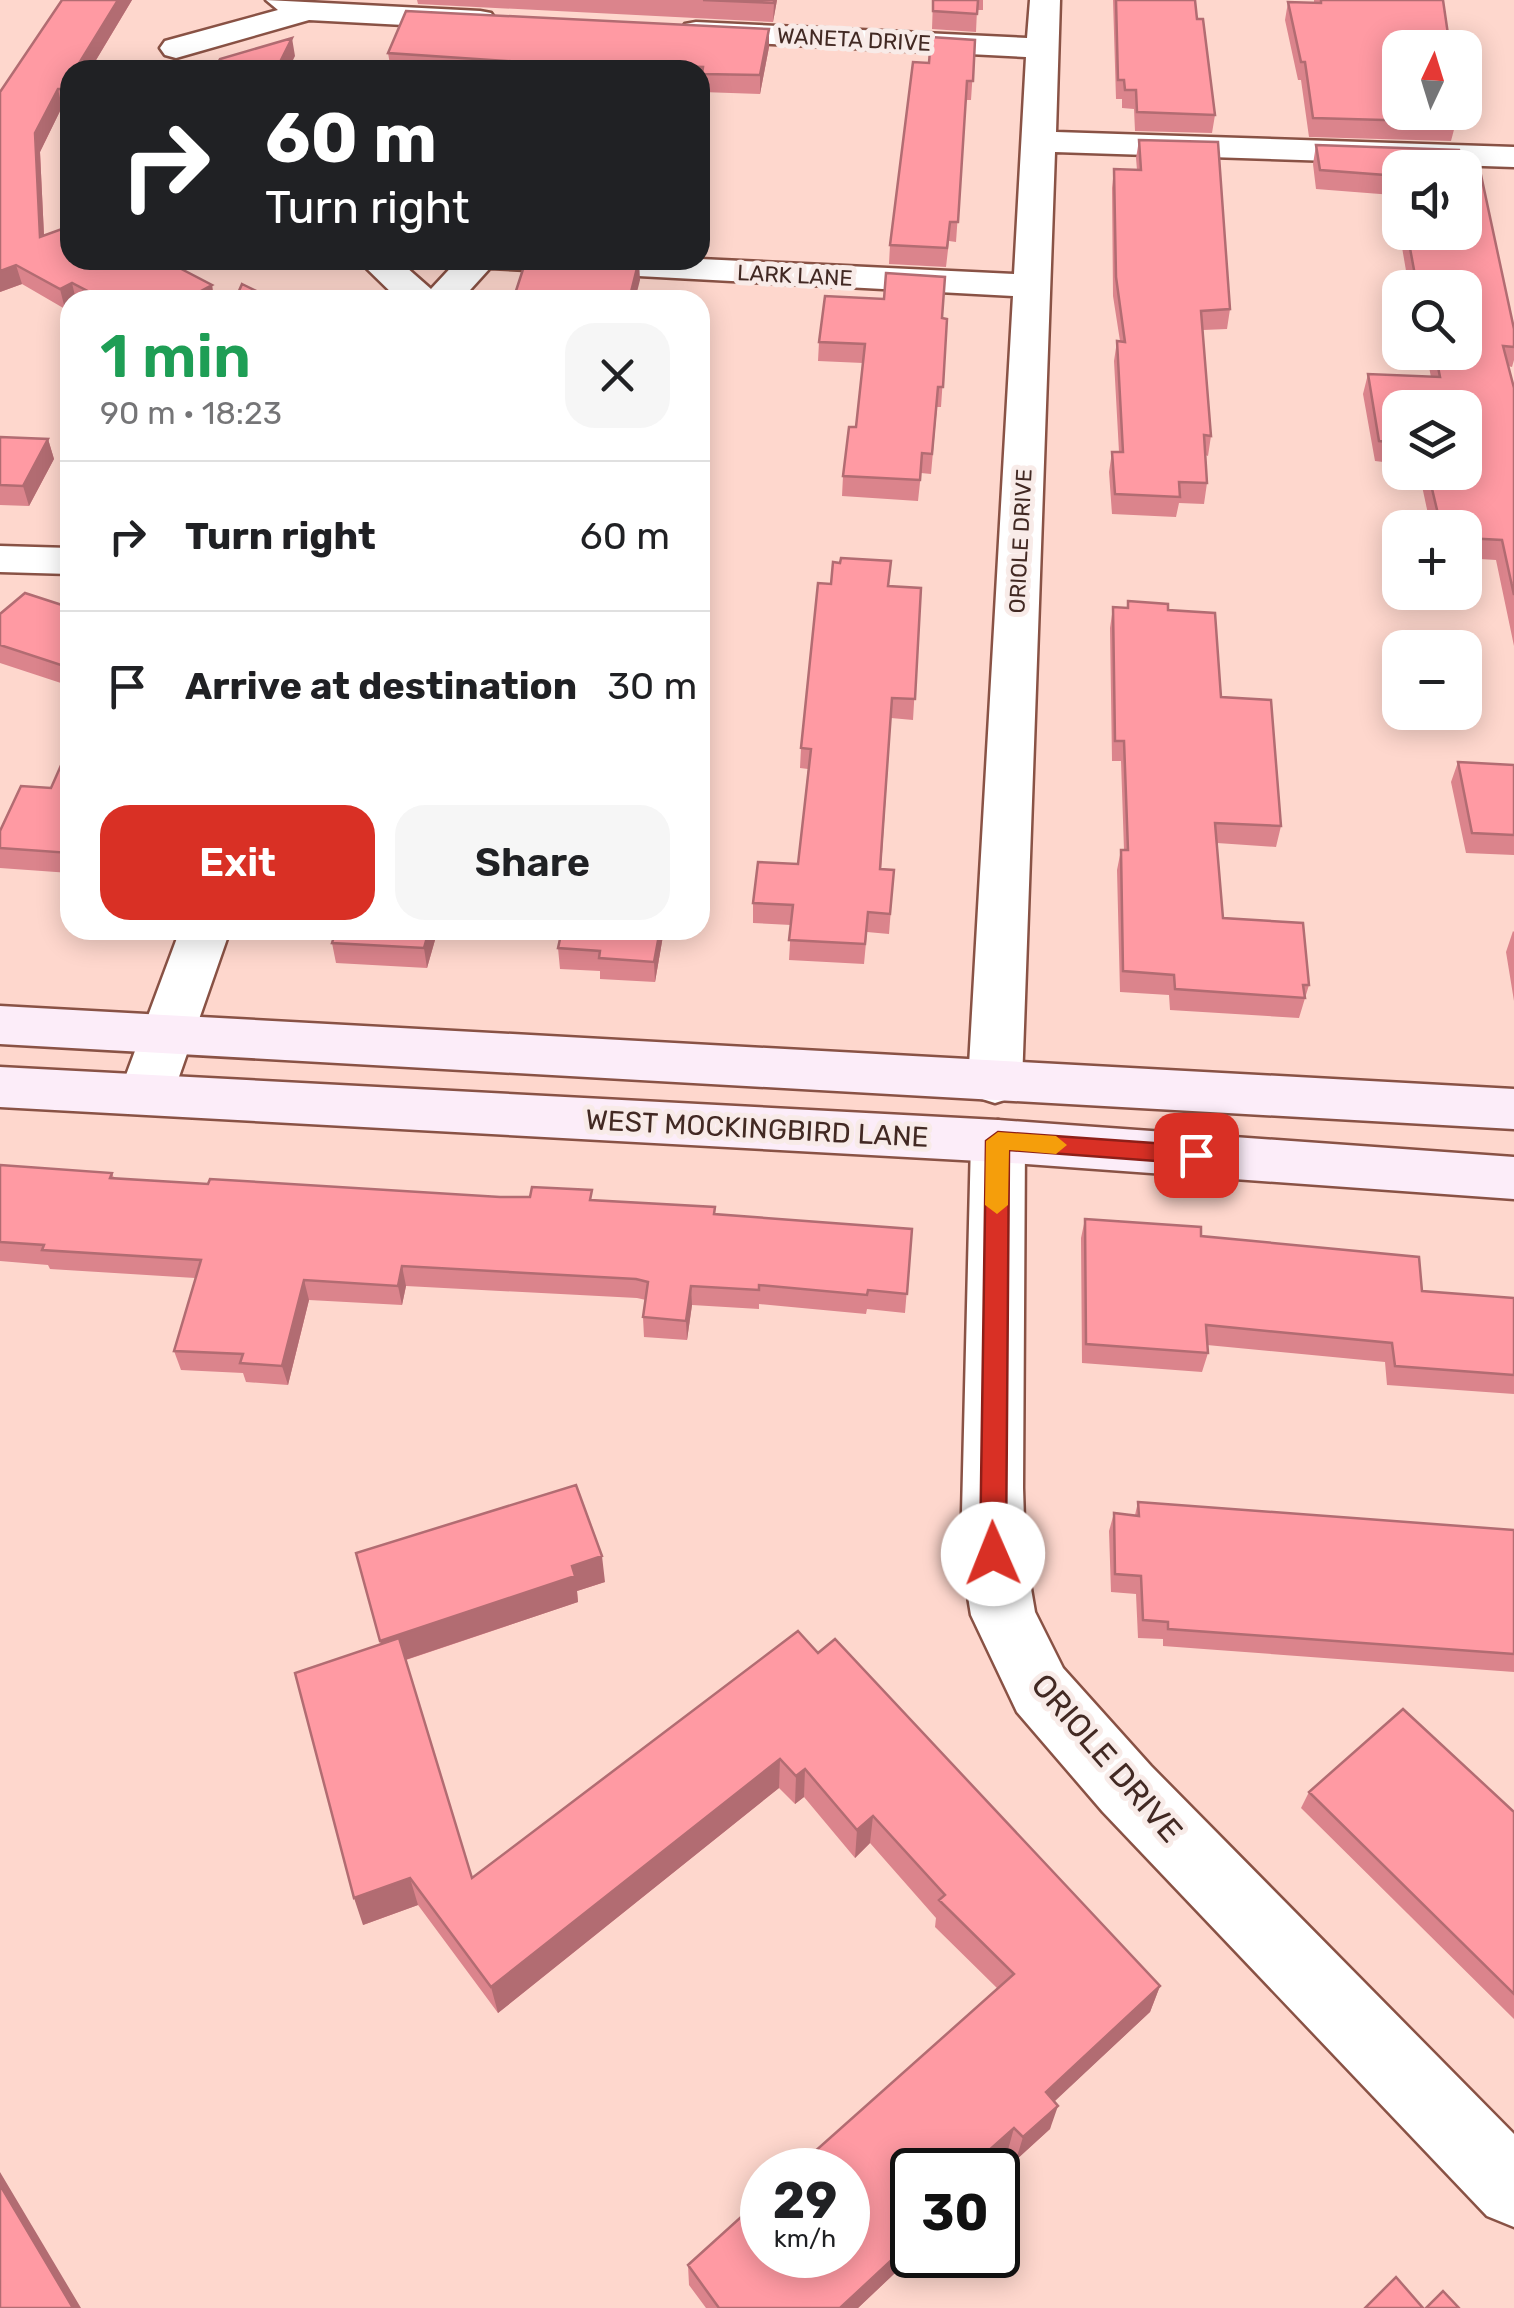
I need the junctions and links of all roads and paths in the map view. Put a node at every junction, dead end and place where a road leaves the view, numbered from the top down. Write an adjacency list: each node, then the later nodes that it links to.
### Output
1 (1045, 0): 6 (street, ORIOLE DRIVE)
2 (294, 6): 4 (street); 7 (street)
3 (194, 16): 7 (street)
4 (508, 22)
5 (667, 30): 6 (street, WANETA DRIVE)
6 (1040, 48): 8 (street, ORIOLE DRIVE)
7 (170, 59)
8 (1036, 141): 9 (street); 13 (street, ORIOLE DRIVE)
9 (1514, 157)
10 (387, 270): 14 (street)
11 (469, 270): 15 (street)
12 (705, 270): 13 (street, LARK LANE)
13 (1032, 286): 24 (street, ORIOLE DRIVE)
14 (410, 290)
15 (450, 290)
16 (0, 559): 17 (street)
17 (60, 561)
18 (201, 940): 20 (street)
19 (0, 1025): 20 (main road, WEST MOCKINGBIRD LANE)
20 (167, 1033): 22 (street); 24 (main road, WEST MOCKINGBIRD LANE)
21 (0, 1086): 22 (main road, WEST MOCKINGBIRD LANE)
22 (146, 1094): 24 (main road, WEST MOCKINGBIRD LANE)
23 (1514, 1109): 24 (main road, WEST MOCKINGBIRD LANE)
24 (996, 1112): 25 (main road, WEST MOCKINGBIRD LANE); 26 (street, ORIOLE DRIVE)
25 (1514, 1178)
26 (1514, 2190)

